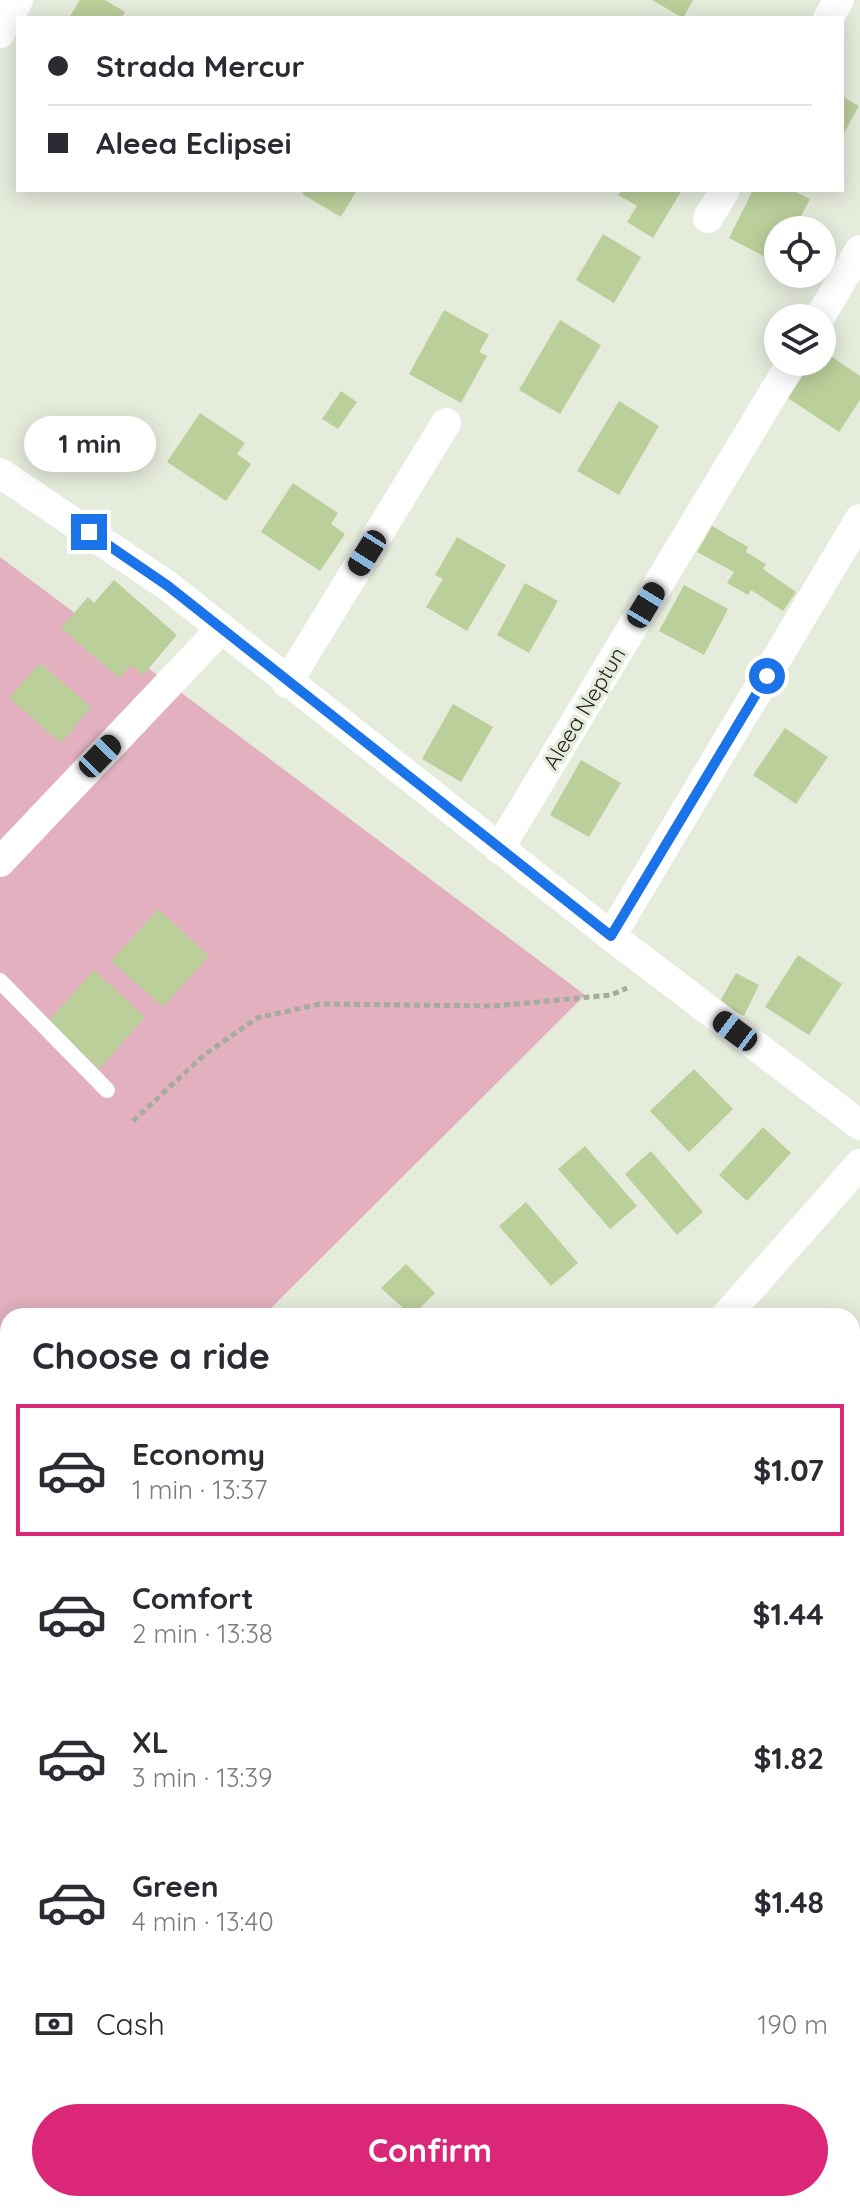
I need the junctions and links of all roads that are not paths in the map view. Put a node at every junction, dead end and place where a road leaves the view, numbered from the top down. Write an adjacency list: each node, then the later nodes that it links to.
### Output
1 (18, 0): 2 (street)
2 (0, 33)
3 (724, 192): 4 (street)
4 (708, 218)
5 (860, 250): 6 (street)
6 (827, 304)
7 (784, 376): 13 (street, Aleea Neptun)
8 (446, 423): 12 (street)
9 (0, 473): 11 (street)
10 (860, 519): 15 (street)
11 (221, 629): 12 (street); 14 (street)
12 (287, 683): 13 (street)
13 (499, 849): 15 (street)
14 (0, 862)
15 (611, 936): 18 (street)
16 (0, 981): 17 (lane)
17 (107, 1090)
18 (860, 1125)
19 (860, 1164): 20 (street)
20 (733, 1308)

